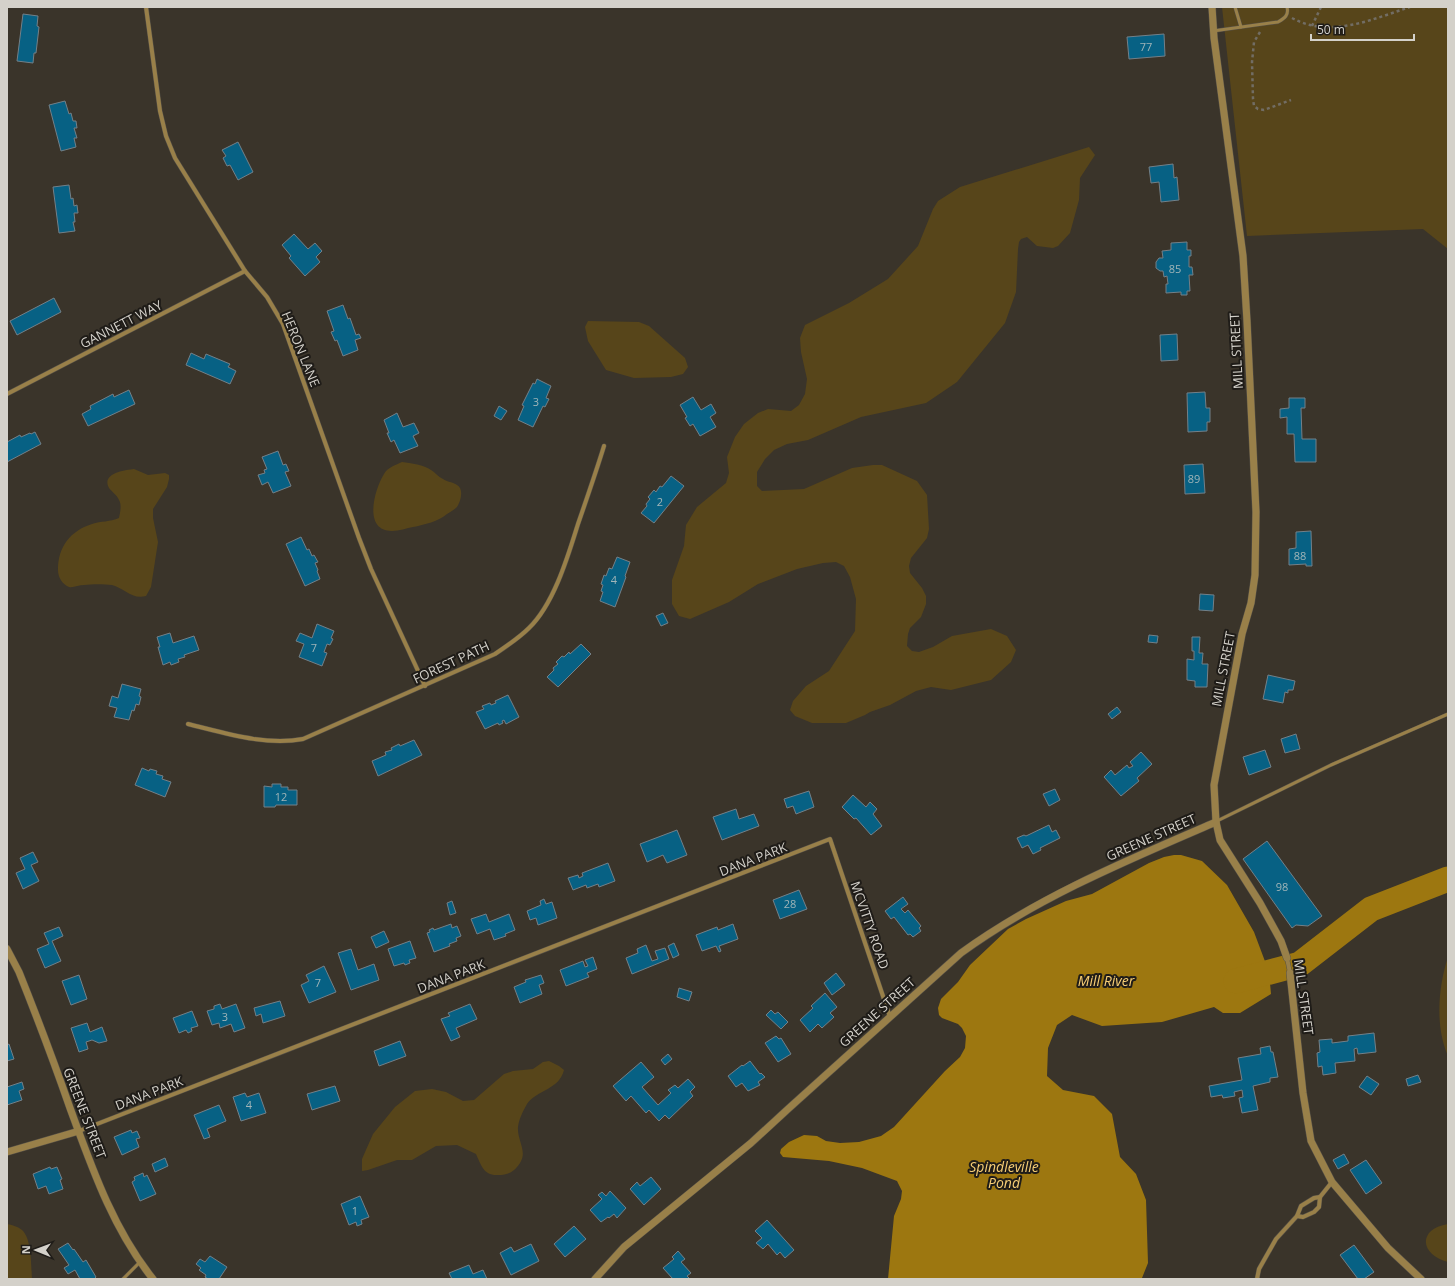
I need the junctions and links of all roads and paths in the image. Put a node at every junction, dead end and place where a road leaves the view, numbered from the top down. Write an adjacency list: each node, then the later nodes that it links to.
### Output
1 (146, 7): 13 (street, HERON LANE)
2 (1212, 7): 11 (street, MILL STREET)
3 (1235, 7): 10 (lane)
4 (1287, 7): 7 (lane)
5 (1321, 7): 9 (path)
6 (1410, 7): 9 (path)
7 (1287, 15): 8 (lane); 9 (path)
8 (1267, 23): 10 (lane); 12 (path)
9 (1312, 26)
10 (1241, 27): 11 (lane)
11 (1214, 32): 19 (street, MILL STREET)
12 (1291, 100)
13 (245, 271): 14 (street, GANNETT WAY); 16 (street, HERON LANE)
14 (7, 394)
15 (604, 446): 16 (street, FOREST PATH)
16 (425, 686): 18 (street, FOREST PATH)
17 (1448, 714): 19 (lane)
18 (188, 724)
19 (1216, 822): 22 (street, MILL STREET); 24 (street, GREENE STREET)
20 (830, 840): 24 (street, MCVITTY ROAD); 25 (street, DANA PARK)
21 (7, 949): 25 (street, GREENE STREET)
22 (1287, 958): 23 (street, MILL STREET)
23 (1290, 973): 27 (street, MILL STREET)
24 (891, 1017): 33 (street, GREENE STREET)
25 (78, 1131): 26 (street); 30 (street, GREENE STREET)
26 (7, 1152)
27 (1332, 1182): 28 (street); 35 (street, MILL STREET)
28 (1320, 1197): 29 (street); 29 (street)
29 (1297, 1216): 34 (street)
30 (140, 1262): 31 (lane); 32 (street, GREENE STREET)
31 (124, 1279)
32 (153, 1279)
33 (595, 1279)
34 (1257, 1279)
35 (1421, 1279)

